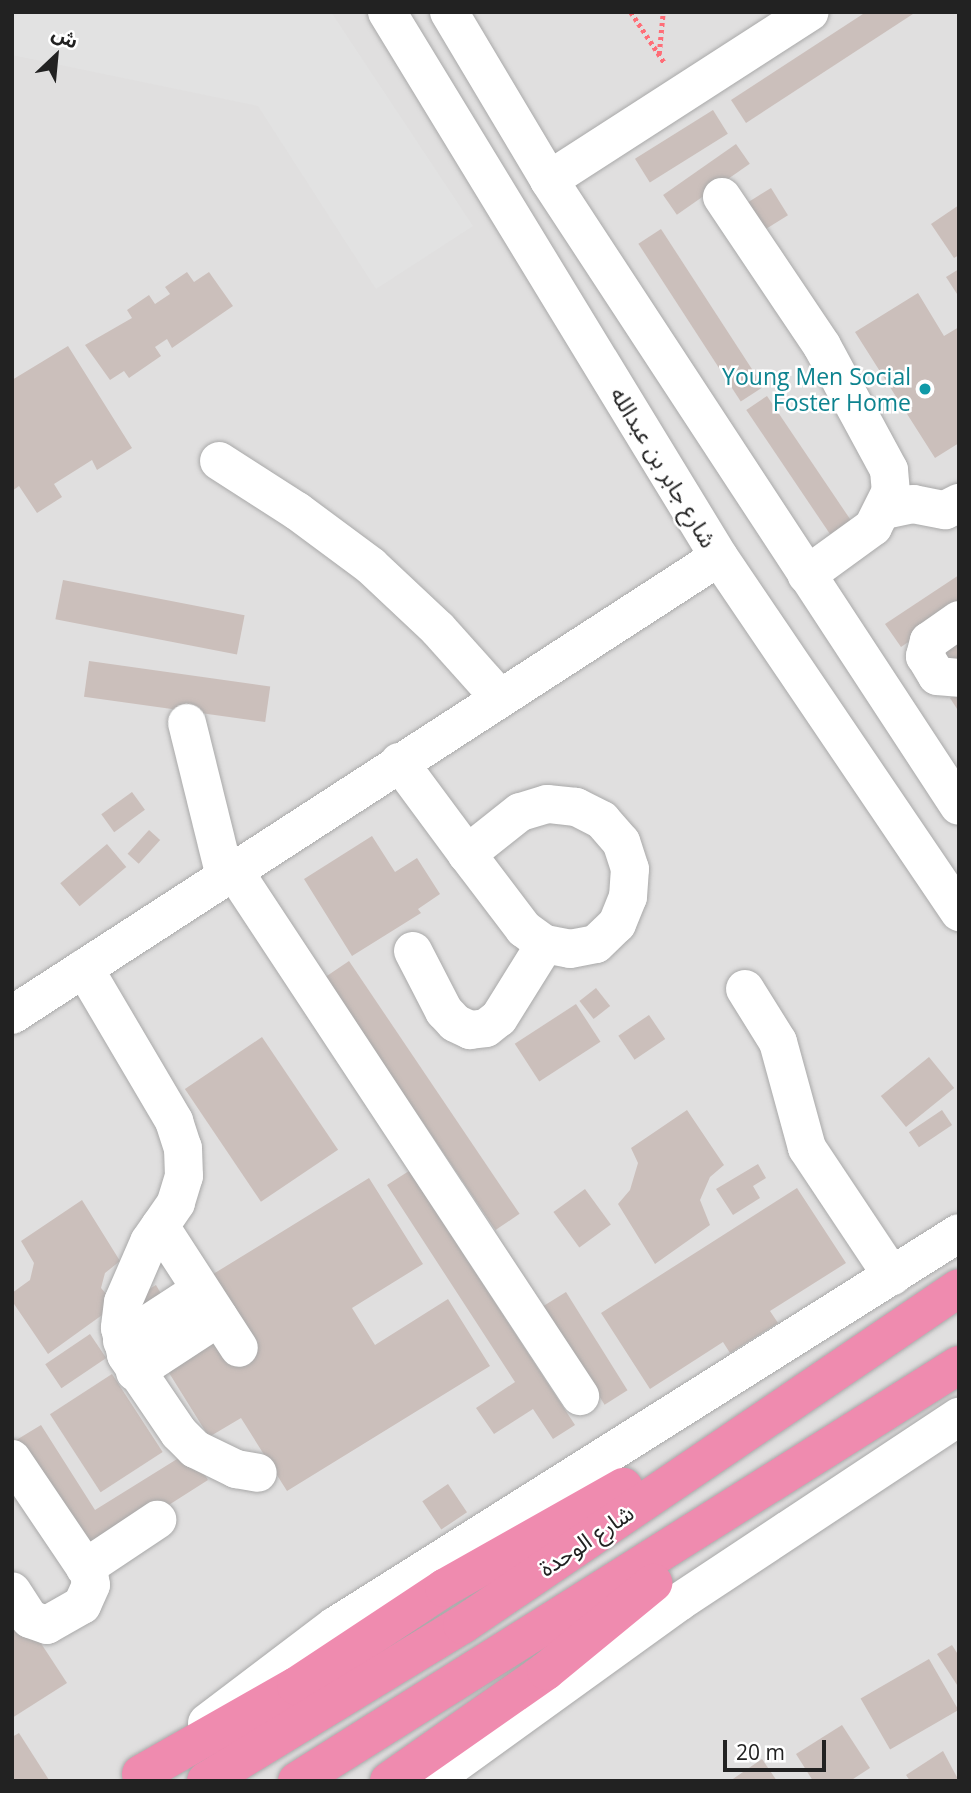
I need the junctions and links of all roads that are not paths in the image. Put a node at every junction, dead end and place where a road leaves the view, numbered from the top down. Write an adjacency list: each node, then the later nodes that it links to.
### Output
1 (387, 12): 9 (street, شارع جابر بن عبدالله)
2 (449, 12): 4 (street)
3 (810, 12): 4 (street)
4 (549, 180): 10 (street)
5 (722, 197): 8 (street)
6 (219, 461): 13 (street)
7 (959, 503): 8 (street)
8 (885, 510): 10 (street)
9 (719, 557): 13 (street); 19 (street, شارع جابر بن عبدالله)
10 (807, 575): 16 (street)
11 (959, 620): 12 (street)
12 (959, 678)
13 (500, 698): 15 (street)
14 (187, 723): 18 (street)
15 (399, 762): 17 (street); 18 (street)
16 (957, 799)
17 (467, 854): 20 (street); 20 (street)
18 (229, 873): 22 (street); 32 (street)
19 (955, 902)
20 (545, 944): 21 (street)
21 (413, 951)
22 (84, 968): 24 (street); 25 (street)
23 (745, 989): 27 (street)
24 (12, 1014)
25 (160, 1226): 29 (street); 29 (street)
26 (959, 1233): 27 (street)
27 (892, 1276): 42 (street)
28 (959, 1288): 31 (highway, شارع الوحدة)
29 (129, 1357): 36 (street)
30 (959, 1365): 37 (highway)
31 (833, 1370): 42 (highway); 43 (highway, شارع الوحدة)
32 (580, 1396)
33 (959, 1417): 34 (street)
34 (943, 1437): 46 (street)
35 (12, 1459): 38 (street)
36 (258, 1473)
37 (764, 1490): 44 (highway); 45 (highway)
38 (25, 1504): 40 (street)
39 (157, 1520): 40 (street)
40 (85, 1568): 41 (street)
41 (12, 1591)
42 (136, 1777)
43 (206, 1781)
44 (297, 1781)
45 (388, 1781)
46 (431, 1781)

